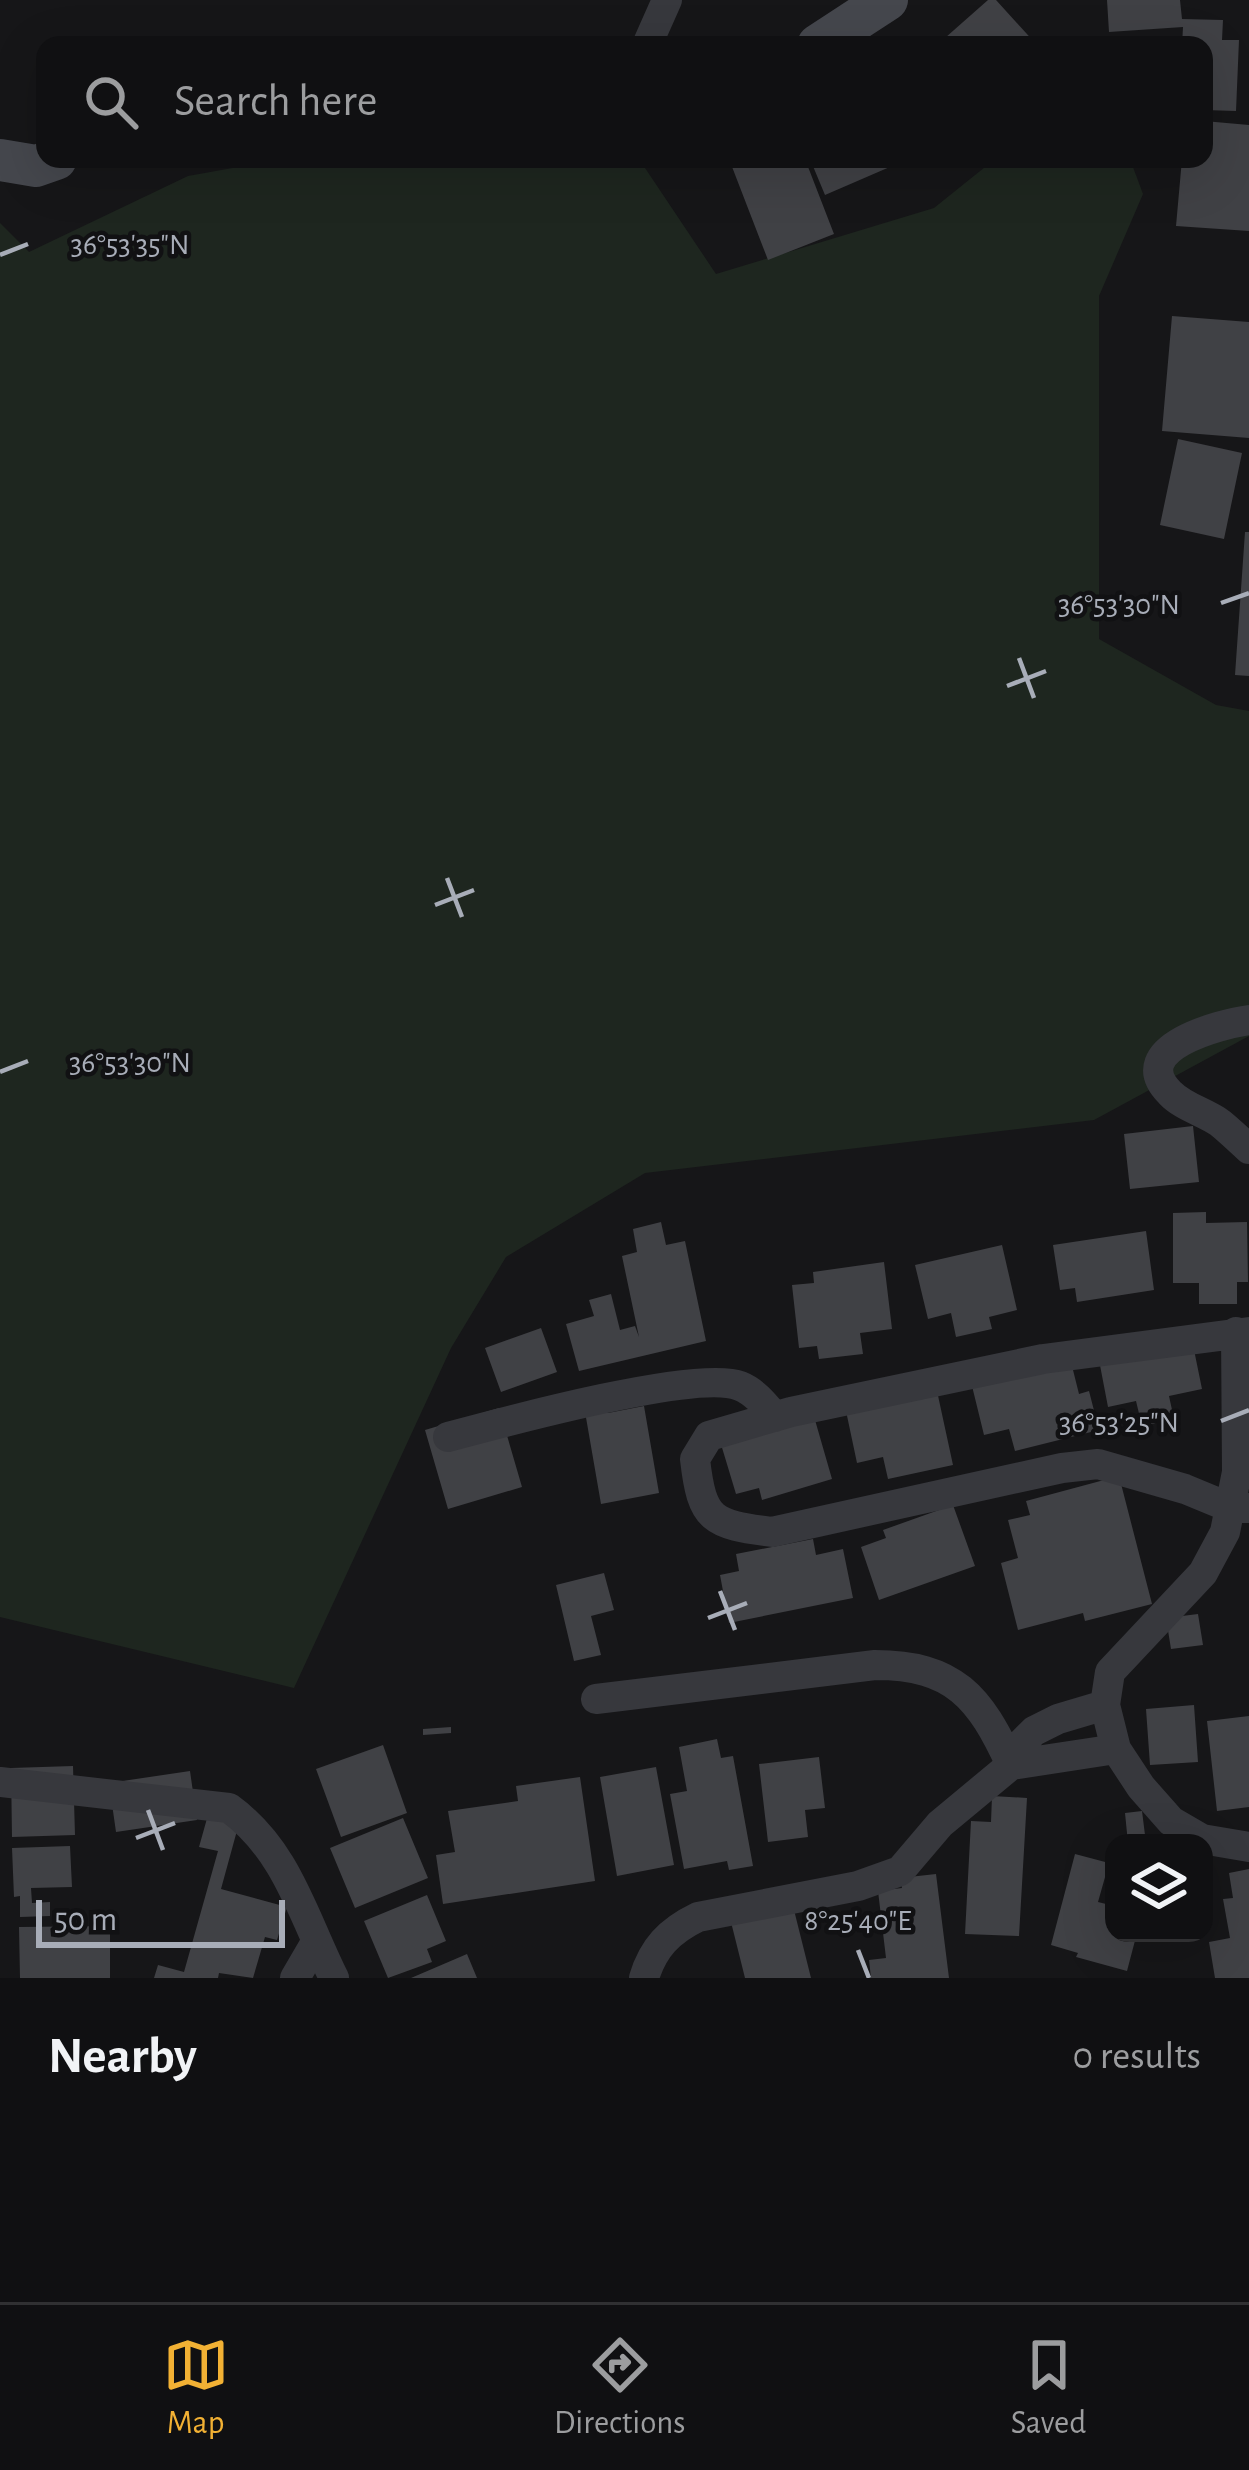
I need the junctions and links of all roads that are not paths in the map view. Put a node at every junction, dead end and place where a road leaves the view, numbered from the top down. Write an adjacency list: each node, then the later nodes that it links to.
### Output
1 (667, 0): 3 (street)
2 (886, 0): 4 (street)
3 (651, 36)
4 (832, 36)
5 (0, 160): 6 (street)
6 (36, 166)
7 (1249, 1020): 8 (street)
8 (1249, 1149)
9 (1243, 1332): 10 (street); 12 (street)
10 (775, 1417): 11 (street); 12 (street)
11 (448, 1437)
12 (1240, 1508): 14 (street)
13 (596, 1699): 16 (street)
14 (1105, 1705): 15 (street); 16 (street)
15 (1116, 1749): 16 (street); 18 (street)
16 (1011, 1766): 22 (street)
17 (0, 1782): 19 (street)
18 (1249, 1847)
19 (316, 1942): 20 (street); 21 (street)
20 (295, 1978)
21 (334, 1978)
22 (644, 1978)

